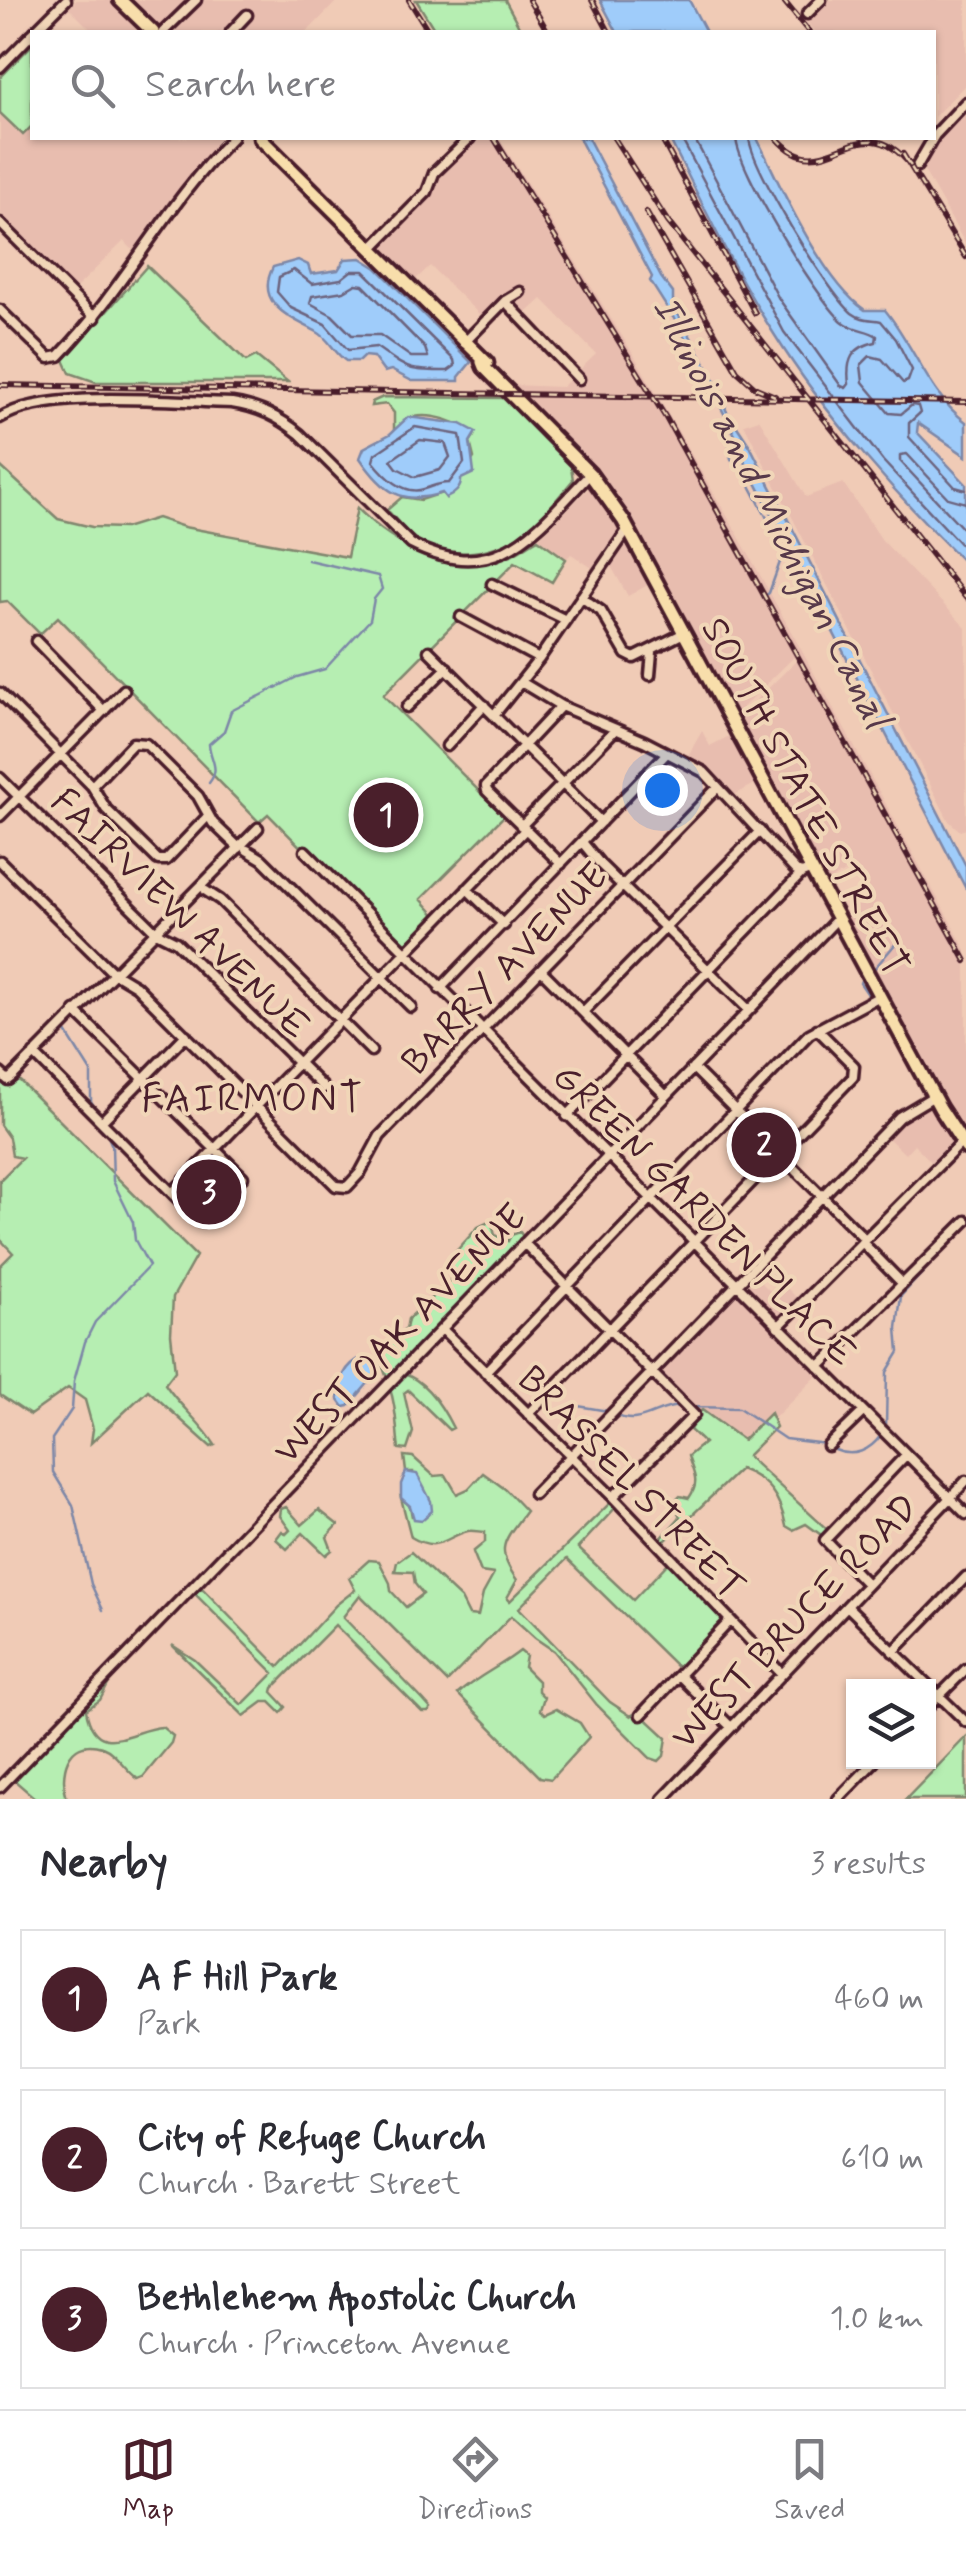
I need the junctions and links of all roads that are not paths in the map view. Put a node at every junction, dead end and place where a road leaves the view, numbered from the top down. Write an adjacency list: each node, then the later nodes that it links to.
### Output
1 (66, 0): 7 (street)
2 (120, 0): 8 (main road)
3 (196, 0): 9 (street)
4 (821, 0): 5 (street)
5 (807, 14)
6 (248, 15): 10 (street)
7 (36, 30)
8 (151, 30)
9 (165, 30)
10 (233, 30)
11 (30, 36): 12 (street)
12 (2, 63)
13 (966, 102): 14 (street)
14 (936, 133)
15 (230, 140): 25 (street)
16 (262, 140): 21 (main road, SOUTH STATE STREET)
17 (468, 140): 21 (street)
18 (931, 140): 19 (street)
19 (917, 166)
20 (0, 223): 25 (street)
21 (371, 249): 26 (main road, SOUTH STATE STREET)
22 (520, 292): 23 (street)
23 (505, 301): 26 (street); 27 (street)
24 (0, 310): 25 (street)
25 (95, 318)
26 (464, 343): 29 (main road, SOUTH STATE STREET)
27 (578, 379)
28 (0, 418): 29 (street)
29 (590, 474): 30 (main road, SOUTH STATE STREET)
30 (628, 529): 32 (street); 35 (main road, SOUTH STATE STREET)
31 (492, 584): 34 (street)
32 (581, 597): 34 (street); 38 (street)
33 (461, 617): 39 (street)
34 (566, 620): 39 (street)
35 (684, 632): 38 (street); 71 (main road, SOUTH STATE STREET)
36 (36, 641): 48 (street)
37 (429, 651): 40 (street)
38 (652, 652): 41 (street)
39 (540, 659): 42 (street)
40 (447, 668): 45 (street); 47 (street)
41 (650, 675)
42 (521, 682): 46 (street); 49 (street)
43 (124, 690): 48 (street)
44 (0, 693): 54 (street)
45 (484, 705): 49 (street); 52 (street)
46 (562, 706): 50 (street); 51 (street)
47 (407, 707)
48 (104, 711): 54 (street)
49 (494, 715): 51 (street)
50 (615, 730): 53 (street); 56 (street)
51 (522, 744): 56 (street); 64 (street)
52 (447, 746)
53 (667, 753): 58 (street); 62 (street)
54 (61, 755): 57 (street); 59 (street)
55 (0, 778): 59 (street, FAIRVIEW AVENUE)
56 (563, 784): 62 (street); 64 (street)
57 (92, 786): 61 (street); 61 (street)
58 (718, 787): 65 (street); 72 (street, BARRY AVENUE)
59 (19, 797): 60 (street); 78 (street, FAIRVIEW AVENUE)
60 (0, 816)
61 (208, 816): 67 (street)
62 (602, 822): 66 (street)
63 (258, 828): 67 (street)
64 (523, 828): 70 (street); 73 (street)
65 (760, 830): 71 (street); 77 (street)
66 (582, 842): 70 (street); 72 (street)
67 (243, 848): 78 (street); 83 (street)
68 (306, 851): 79 (street, GREEN GARDEN PLACE)
69 (0, 861): 82 (street)
70 (561, 864): 76 (street)
71 (807, 871): 75 (main road, SOUTH STATE STREET); 81 (street)
72 (622, 886): 77 (street); 80 (street, BARRY AVENUE)
73 (467, 889): 76 (street); 79 (street)
74 (206, 891): 90 (street)
75 (838, 918): 85 (main road, SOUTH STATE STREET); 87 (street, WEST OAK AVENUE)
76 (504, 925): 84 (street)
77 (666, 927): 81 (street); 89 (street)
78 (156, 932): 82 (street); 97 (street, FAIRVIEW AVENUE)
79 (404, 953): 83 (street); 84 (street, GREEN GARDEN PLACE)
80 (540, 970): 89 (street); 92 (street, BARRY AVENUE)
81 (709, 970): 87 (street); 96 (street)
82 (116, 974): 88 (street); 93 (street)
83 (382, 976): 86 (street); 90 (street)
84 (440, 989): 92 (street, GREEN GARDEN PLACE)
85 (880, 996): 91 (street); 103 (main road, SOUTH STATE STREET)
86 (411, 1007)
87 (748, 1010): 98 (street, WEST OAK AVENUE)
88 (76, 1011): 95 (street); 100 (street)
89 (583, 1012): 96 (street)
90 (340, 1020): 94 (street); 97 (street)
91 (816, 1029): 105 (street); 110 (street)
92 (482, 1030): 104 (street, BARRY AVENUE); 106 (street, GREEN GARDEN PLACE)
93 (186, 1035): 100 (street); 104 (street)
94 (371, 1051)
95 (34, 1054): 99 (street); 107 (street)
96 (626, 1055): 102 (street); 106 (street)
97 (298, 1063): 101 (street, FAIRVIEW AVENUE); 104 (street)
98 (693, 1068): 102 (street, WEST OAK AVENUE); 105 (street)
99 (4, 1076)
100 (144, 1079): 107 (street); 109 (street)
101 (324, 1088)
102 (666, 1096): 111 (street, WEST OAK AVENUE)
103 (934, 1096): 108 (main road, SOUTH STATE STREET); 114 (street)
104 (257, 1106): 109 (street)
105 (736, 1111): 110 (street); 115 (street)
106 (568, 1116): 111 (street, GREEN GARDEN PLACE)
107 (102, 1121): 113 (street)
108 (964, 1145): 118 (street)
109 (214, 1149): 112 (street); 113 (street)
110 (779, 1153): 114 (street); 119 (street)
111 (608, 1156): 115 (street, GREEN GARDEN PLACE); 120 (street, WEST OAK AVENUE)
112 (243, 1177)
113 (173, 1192): 117 (street)
114 (822, 1196): 118 (street); 122 (street)
115 (652, 1200): 119 (street, GREEN GARDEN PLACE); 123 (street)
116 (966, 1220): 121 (street)
117 (202, 1222)
118 (864, 1241): 121 (street); 124 (street)
119 (694, 1242): 122 (street, GREEN GARDEN PLACE); 125 (street)
120 (524, 1244): 123 (street); 126 (street, WEST OAK AVENUE)
121 (903, 1284): 127 (street)
122 (736, 1285): 124 (street, GREEN GARDEN PLACE); 129 (street)
123 (567, 1286): 125 (street); 128 (street)
124 (778, 1326): 127 (street, GREEN GARDEN PLACE)
125 (610, 1329): 129 (street); 131 (street)
126 (442, 1330): 128 (street, BRASSEL STREET); 154 (street, WEST OAK AVENUE)
127 (819, 1368): 130 (street, GREEN GARDEN PLACE)
128 (485, 1372): 131 (street, BRASSEL STREET)
129 (652, 1372): 134 (street); 137 (street)
130 (863, 1412): 132 (street); 133 (street, GREEN GARDEN PLACE)
131 (528, 1414): 134 (street, BRASSEL STREET)
132 (828, 1446)
133 (906, 1455): 138 (street, GREEN GARDEN PLACE); 141 (street)
134 (570, 1457): 136 (street); 137 (street, BRASSEL STREET)
135 (966, 1481): 138 (street, WEST BRUCE ROAD)
136 (534, 1494)
137 (613, 1498): 143 (street, BRASSEL STREET)
138 (950, 1498): 139 (street, GREEN GARDEN PLACE); 141 (street, WEST BRUCE ROAD)
139 (966, 1514)
140 (966, 1577): 144 (street)
141 (867, 1584): 142 (street, WEST BRUCE ROAD)
142 (847, 1606): 144 (street); 146 (street, WEST BRUCE ROAD)
143 (730, 1621): 146 (street, BRASSEL STREET); 147 (street)
144 (893, 1652): 148 (street)
145 (966, 1670): 148 (street)
146 (782, 1674): 152 (street, WEST BRUCE ROAD)
147 (680, 1676): 150 (street); 152 (street)
148 (940, 1696): 149 (street); 151 (street)
149 (936, 1700)
150 (641, 1715)
151 (966, 1722)
152 (732, 1727): 155 (street, WEST BRUCE ROAD)
153 (867, 1769): 156 (street)
154 (0, 1786)
155 (663, 1799)
156 (838, 1799)

